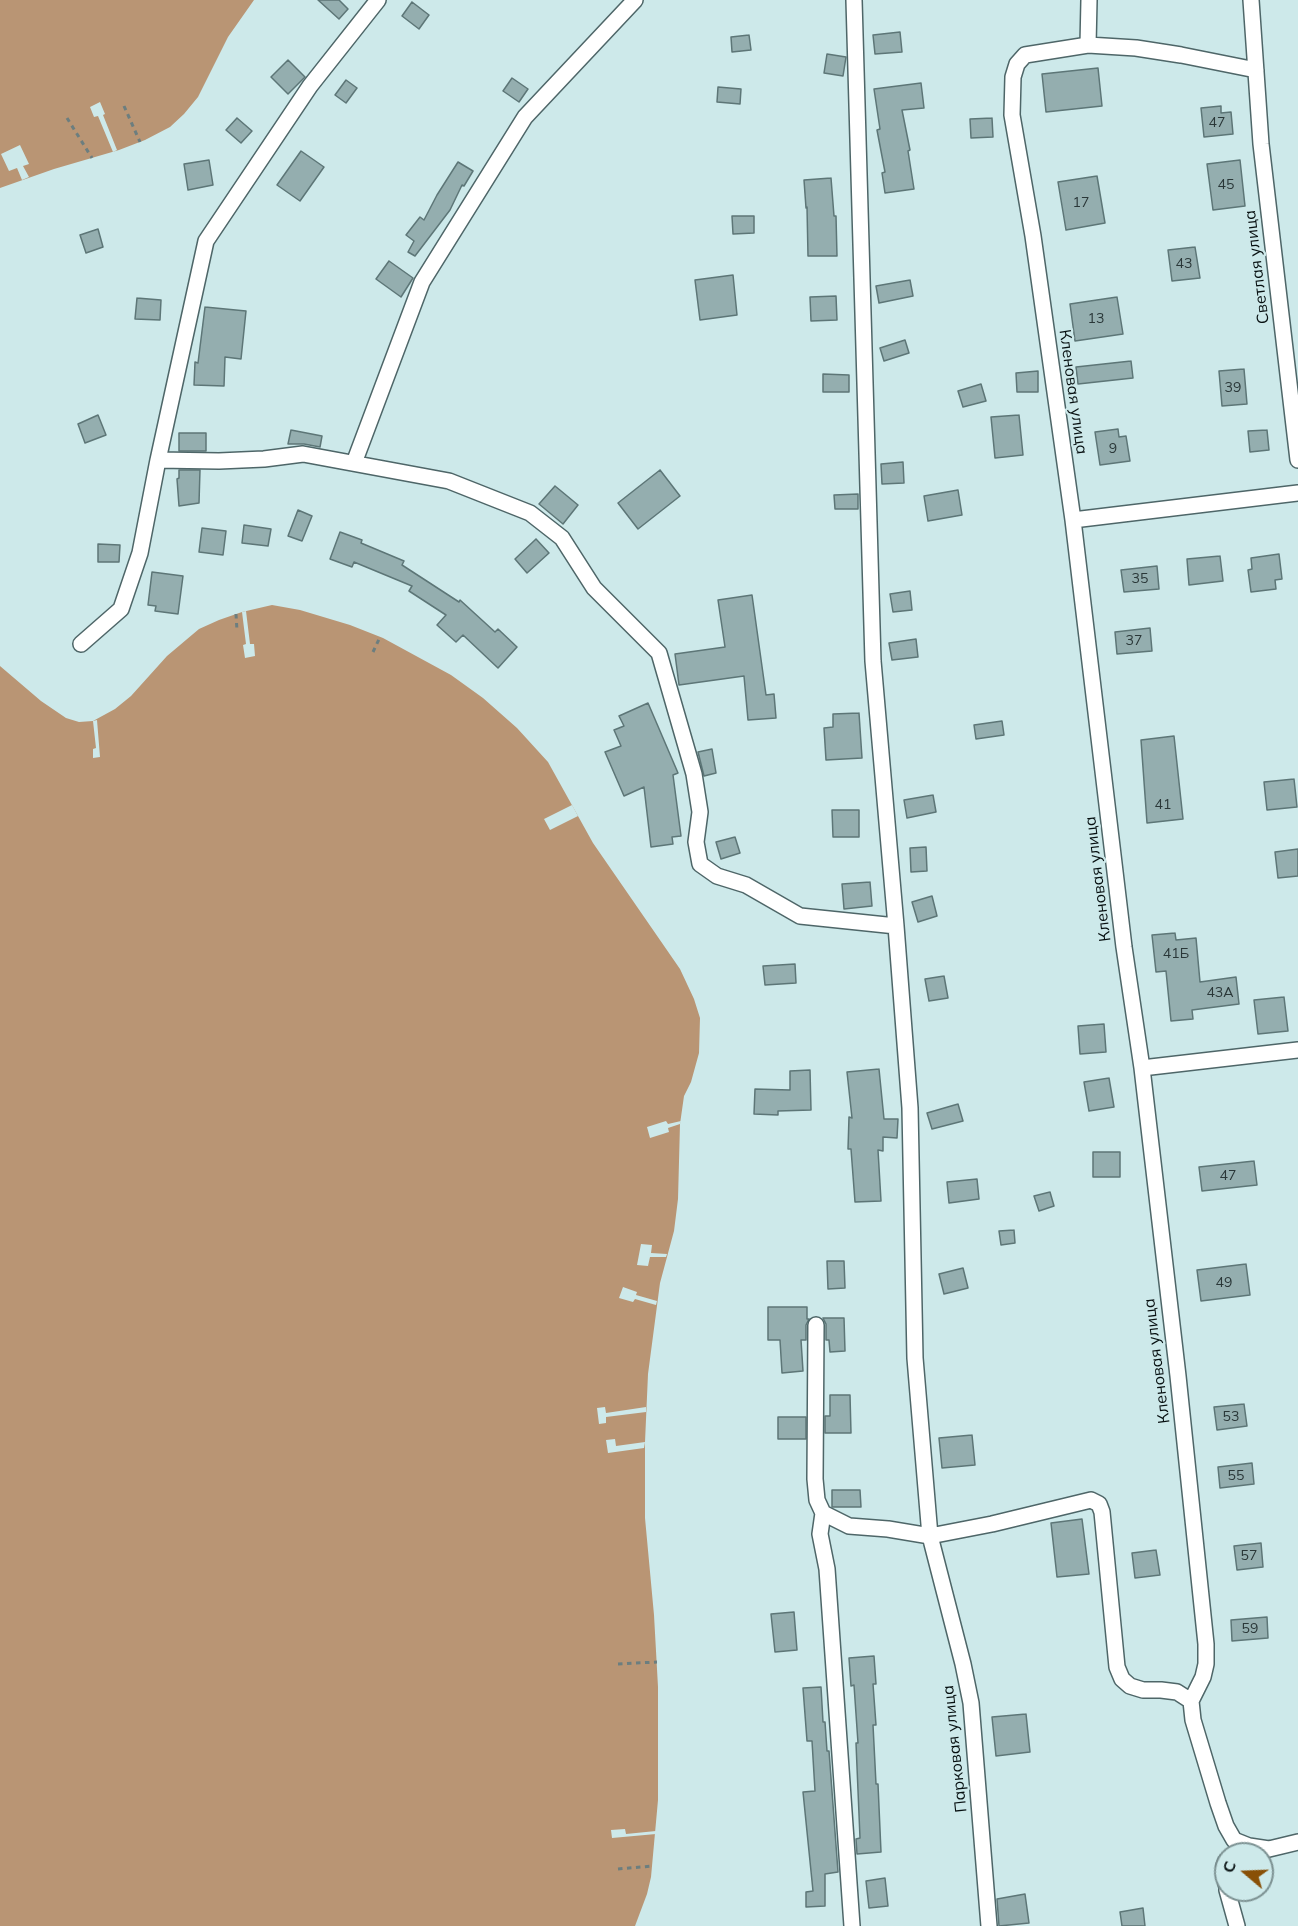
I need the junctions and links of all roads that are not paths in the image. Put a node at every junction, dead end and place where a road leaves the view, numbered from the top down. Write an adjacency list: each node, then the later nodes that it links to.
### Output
1 (378, 0): 8 (street)
2 (635, 0): 10 (street)
3 (854, 0): 14 (street, Парковая улица)
4 (1089, 0): 6 (street)
5 (1251, 0): 7 (street, Светлая улица)
6 (1088, 45): 7 (street); 12 (street, Кленовая улица)
7 (1256, 70): 9 (street, Светлая улица)
8 (158, 460): 10 (street); 13 (street)
9 (1298, 460)
10 (354, 463): 14 (street)
11 (1298, 493): 12 (street)
12 (1073, 520): 16 (street, Кленовая улица)
13 (81, 644)
14 (896, 926): 19 (street, Парковая улица)
15 (1298, 1050): 16 (street)
16 (1142, 1068): 20 (street, Кленовая улица)
17 (816, 1325): 18 (street)
18 (823, 1513): 19 (street); 25 (street)
19 (930, 1536): 20 (street); 26 (street, Парковая улица)
20 (1191, 1701): 21 (street)
21 (1230, 1842)
22 (1298, 1842): 23 (street)
23 (1274, 1848)
24 (1230, 1902): 27 (street)
25 (852, 1926)
26 (989, 1926)
27 (1237, 1926)

